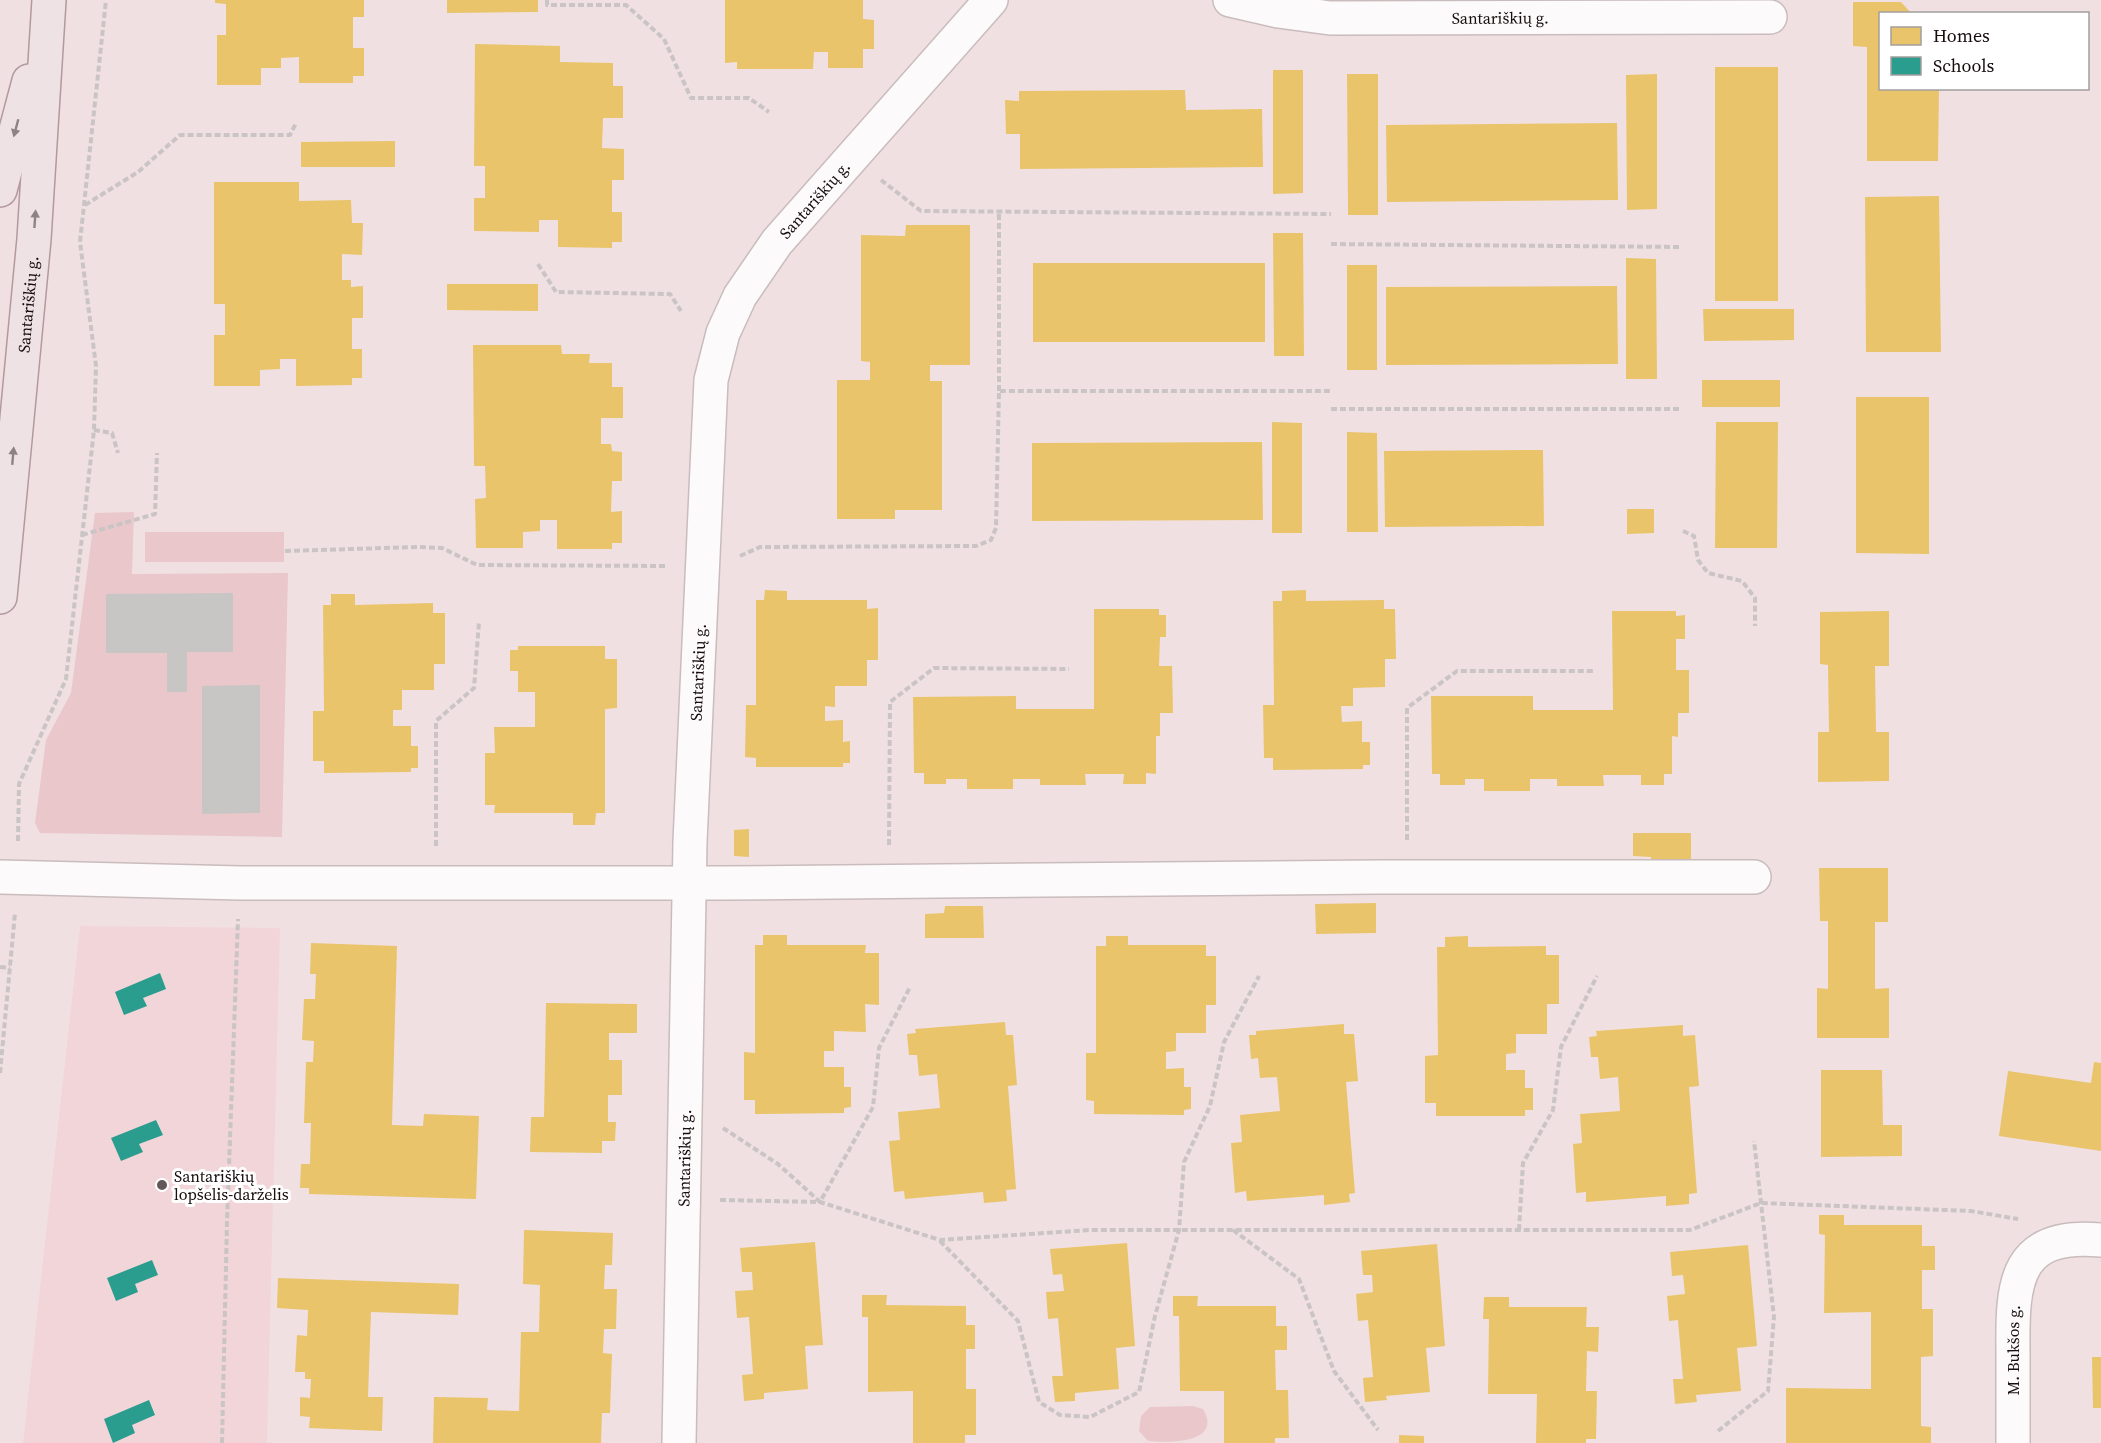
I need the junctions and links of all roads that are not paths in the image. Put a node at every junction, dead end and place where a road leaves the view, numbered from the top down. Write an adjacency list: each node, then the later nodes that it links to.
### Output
1 (991, 0): 9 (street, Santariškių g.)
2 (1230, 0): 4 (street, Santariškių g.)
3 (48, 5): 5 (main road, Santariškių g., one-way to 5); 6 (main road, Santariškių g., one-way to 3)
4 (1770, 16)
5 (0, 189)
6 (0, 597)
7 (9, 864): 9 (street)
8 (1754, 878): 9 (street)
9 (688, 883): 11 (street, Santariškių g.)
10 (2101, 1240): 12 (street, M. Bukšos g.)
11 (679, 1443)
12 (2013, 1443)

